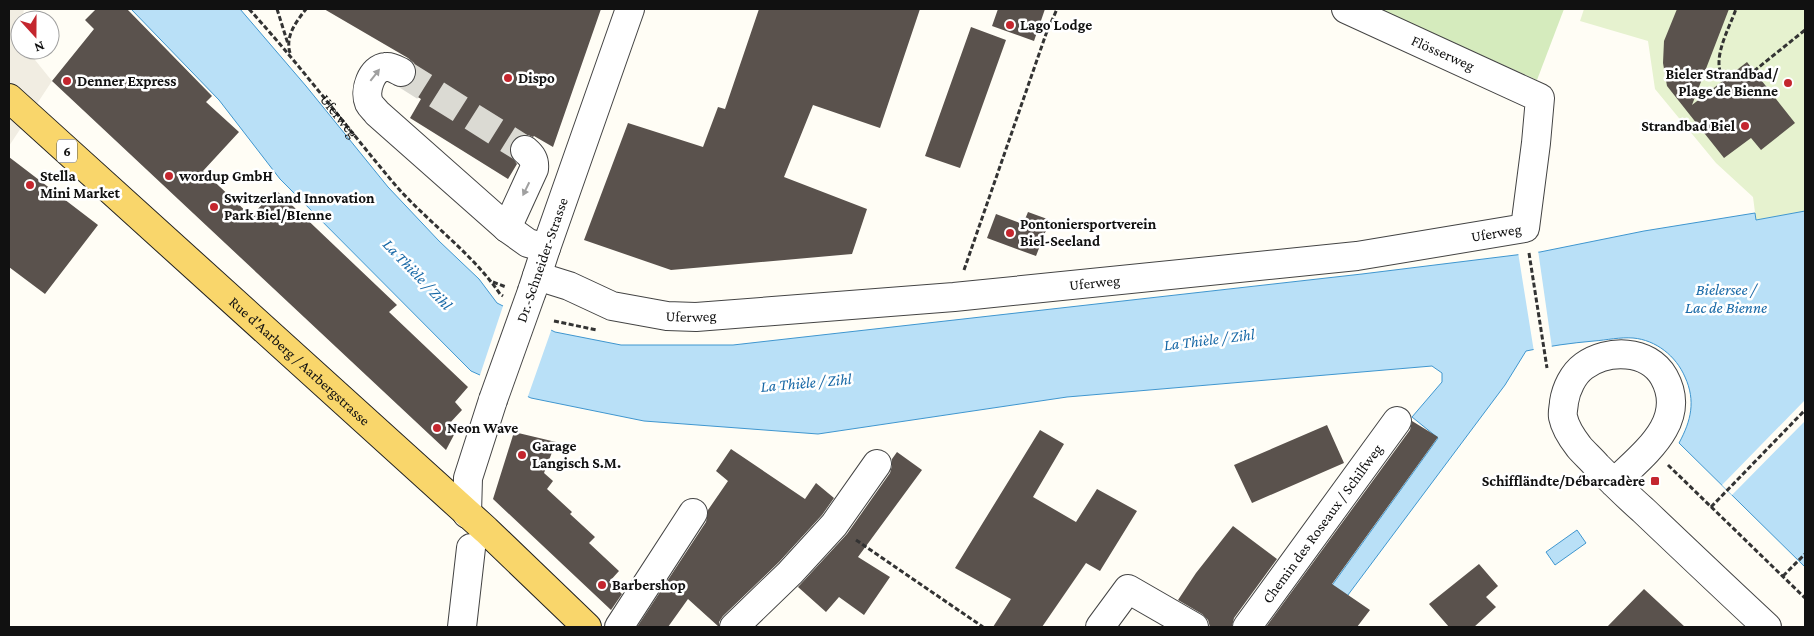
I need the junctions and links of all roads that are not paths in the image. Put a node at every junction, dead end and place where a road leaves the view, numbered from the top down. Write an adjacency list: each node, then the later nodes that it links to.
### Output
1 (630, 9): 8 (street, Dr.-Schneider-Strasse)
2 (1346, 9): 5 (street, Flösserweg)
3 (401, 72): 7 (street, one-way to 3)
4 (9, 98): 14 (main road, Rue d'Aarberg / Aarbergstrasse / 6)
5 (1540, 98): 9 (street, Uferweg)
6 (525, 150): 7 (street, one-way to 7)
7 (507, 228): 8 (street)
8 (546, 248): 9 (street, Dr.-Schneider-Strasse)
9 (526, 282): 14 (street, Dr.-Schneider-Strasse, bridge)
10 (1397, 420): 22 (street, Chemin des Roseaux / Schilfweg)
11 (877, 464): 19 (street)
12 (1614, 483): 12 (street); 23 (street)
13 (693, 513): 18 (street)
14 (467, 514): 17 (main road, Rue d'Aarberg / Aarbergstrasse)
15 (471, 548): 16 (street)
16 (462, 627)
17 (587, 627)
18 (619, 627)
19 (734, 627)
20 (1100, 627): 21 (street)
21 (1194, 627)
22 (1247, 627)
23 (1767, 627)

